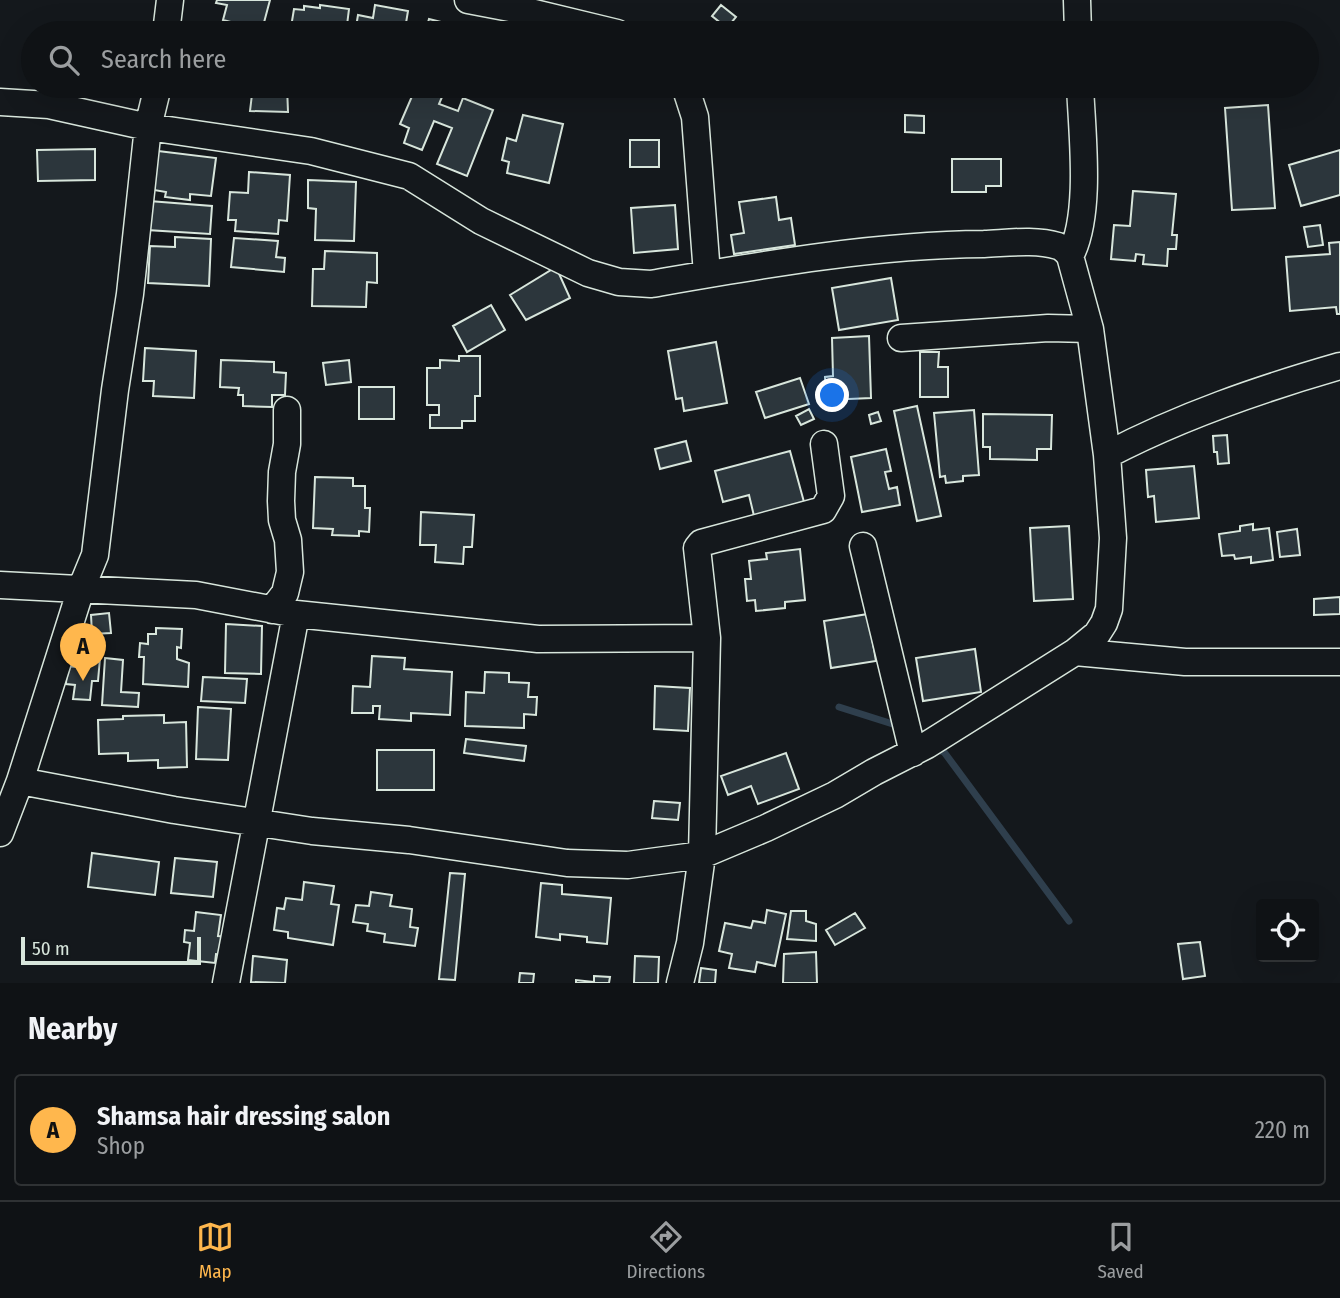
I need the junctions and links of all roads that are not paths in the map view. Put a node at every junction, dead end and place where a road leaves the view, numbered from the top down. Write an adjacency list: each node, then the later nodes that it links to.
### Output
1 (170, 0): 4 (street)
2 (468, 0): 5 (street)
3 (1077, 0): 6 (street)
4 (167, 21)
5 (567, 21)
6 (1078, 21)
7 (155, 98): 11 (street)
8 (689, 98): 13 (street)
9 (1080, 98): 12 (street)
10 (0, 102): 11 (street)
11 (148, 127): 13 (street); 22 (street)
12 (1070, 256): 13 (street); 14 (street)
13 (707, 274)
14 (1090, 329): 15 (street); 19 (street)
15 (901, 338)
16 (1340, 366): 19 (street)
17 (287, 410): 23 (street)
18 (824, 444): 24 (street)
19 (1107, 454): 25 (street)
20 (863, 546): 27 (street)
21 (0, 585): 22 (street)
22 (81, 589): 23 (street); 28 (street)
23 (284, 612): 24 (street); 29 (street)
24 (708, 638): 31 (street)
25 (1075, 652): 26 (street); 27 (street)
26 (1340, 662)
27 (913, 752): 31 (street)
28 (20, 781): 29 (street); 30 (street)
29 (257, 821): 31 (street); 32 (street)
30 (0, 833)
31 (702, 855): 33 (street)
32 (226, 983)
33 (680, 983)

